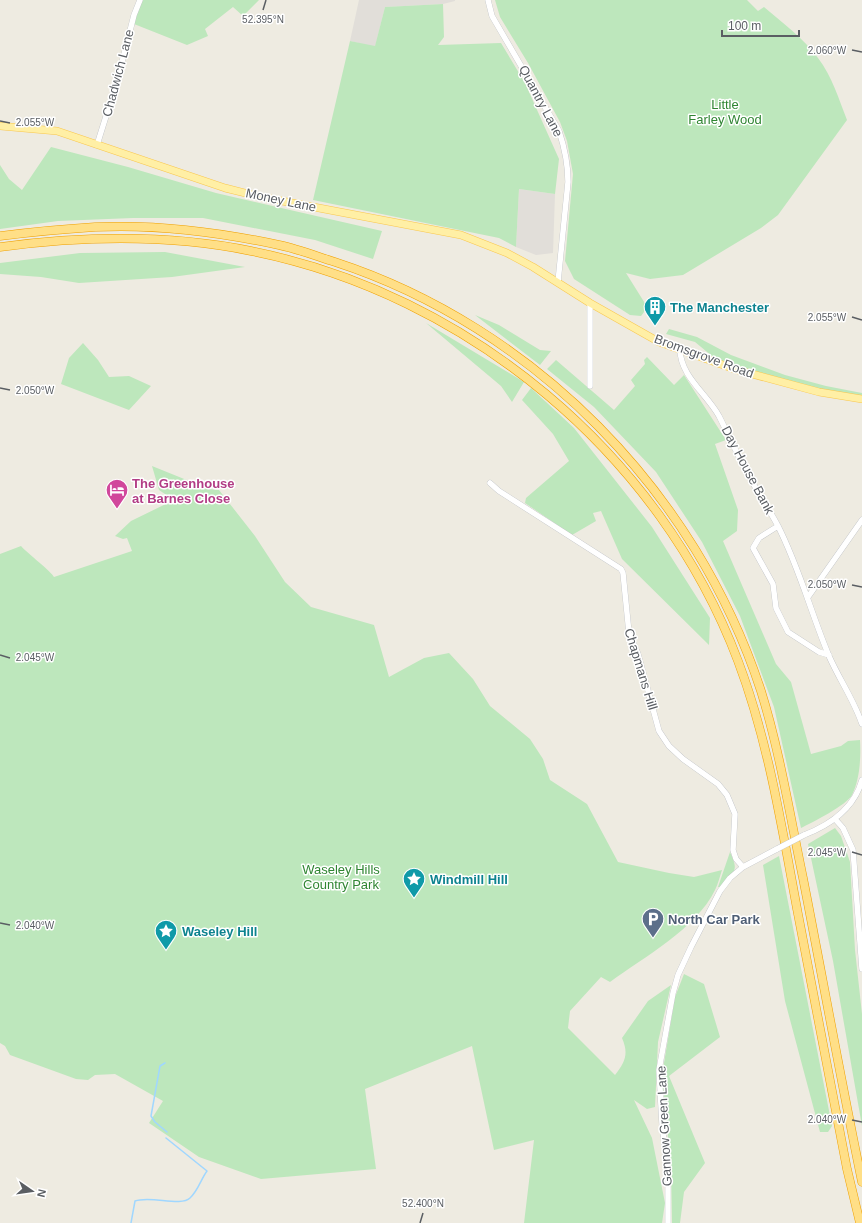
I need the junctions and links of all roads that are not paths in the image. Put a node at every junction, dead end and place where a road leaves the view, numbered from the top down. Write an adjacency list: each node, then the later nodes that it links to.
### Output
1 (140, 0): 4 (street, Chadwich Lane)
2 (488, 0): 7 (street, Quantry Lane)
3 (0, 126): 4 (main road, Money Lane)
4 (97, 145): 7 (main road, Money Lane)
5 (0, 236): 22 (highway)
6 (0, 247): 24 (highway)
7 (558, 282): 8 (main road, Bromsgrove Road)
8 (590, 303): 9 (main road, Bromsgrove Road); 10 (street)
9 (680, 349): 11 (main road, Bromsgrove Road); 14 (street, Day House Bank)
10 (590, 386)
11 (862, 399)
12 (490, 483): 20 (street, Chapmans Hill)
13 (862, 520): 15 (street)
14 (778, 526): 15 (street, Day House Bank); 16 (street)
15 (808, 597): 16 (street, Day House Bank)
16 (829, 654): 17 (street, Day House Bank)
17 (862, 724)
18 (862, 780): 19 (street, Gannow Green Lane)
19 (835, 819): 20 (street, Gannow Green Lane, bridge); 21 (street)
20 (743, 867): 23 (street, Gannow Green Lane)
21 (862, 969)
22 (862, 1182)
23 (668, 1223)
24 (860, 1223)

